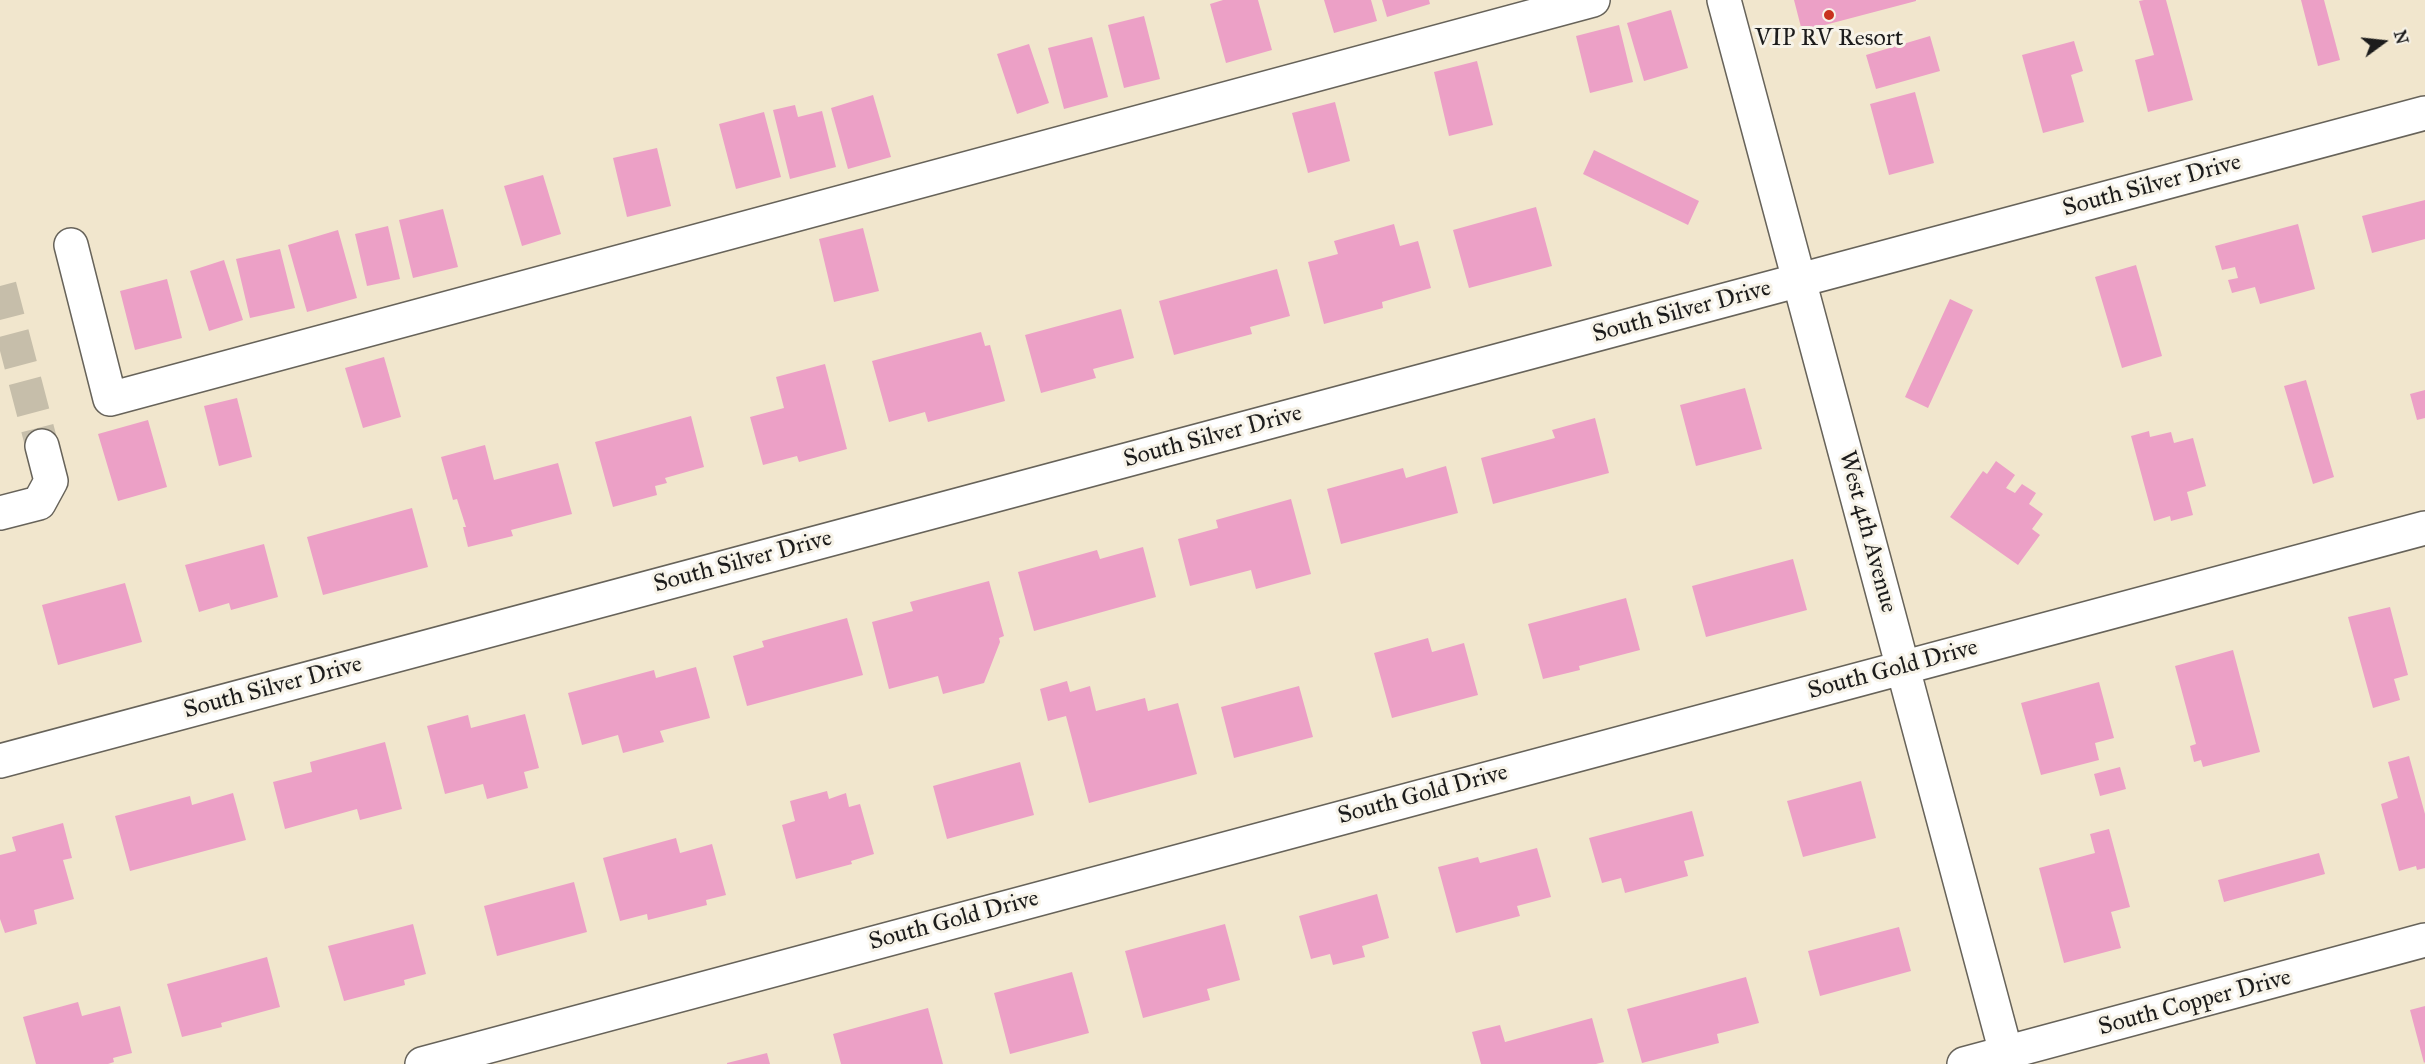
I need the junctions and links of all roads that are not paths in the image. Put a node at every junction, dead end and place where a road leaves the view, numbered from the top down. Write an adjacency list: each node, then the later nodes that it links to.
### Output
1 (1593, 0): 4 (street)
2 (1724, 0): 5 (street, West 4th Avenue)
3 (2425, 113): 5 (street, South Silver Drive)
4 (71, 245)
5 (1800, 280): 9 (street, West 4th Avenue); 10 (street, South Silver Drive)
6 (42, 446): 7 (street)
7 (0, 513)
8 (2425, 528): 9 (street, South Gold Drive)
9 (1903, 667): 12 (street, West 4th Avenue); 13 (street, South Gold Drive)
10 (0, 761)
11 (2425, 940): 12 (street, South Copper Drive)
12 (2007, 1058): 14 (street, South Copper Drive)
13 (422, 1064)
14 (1964, 1064)

